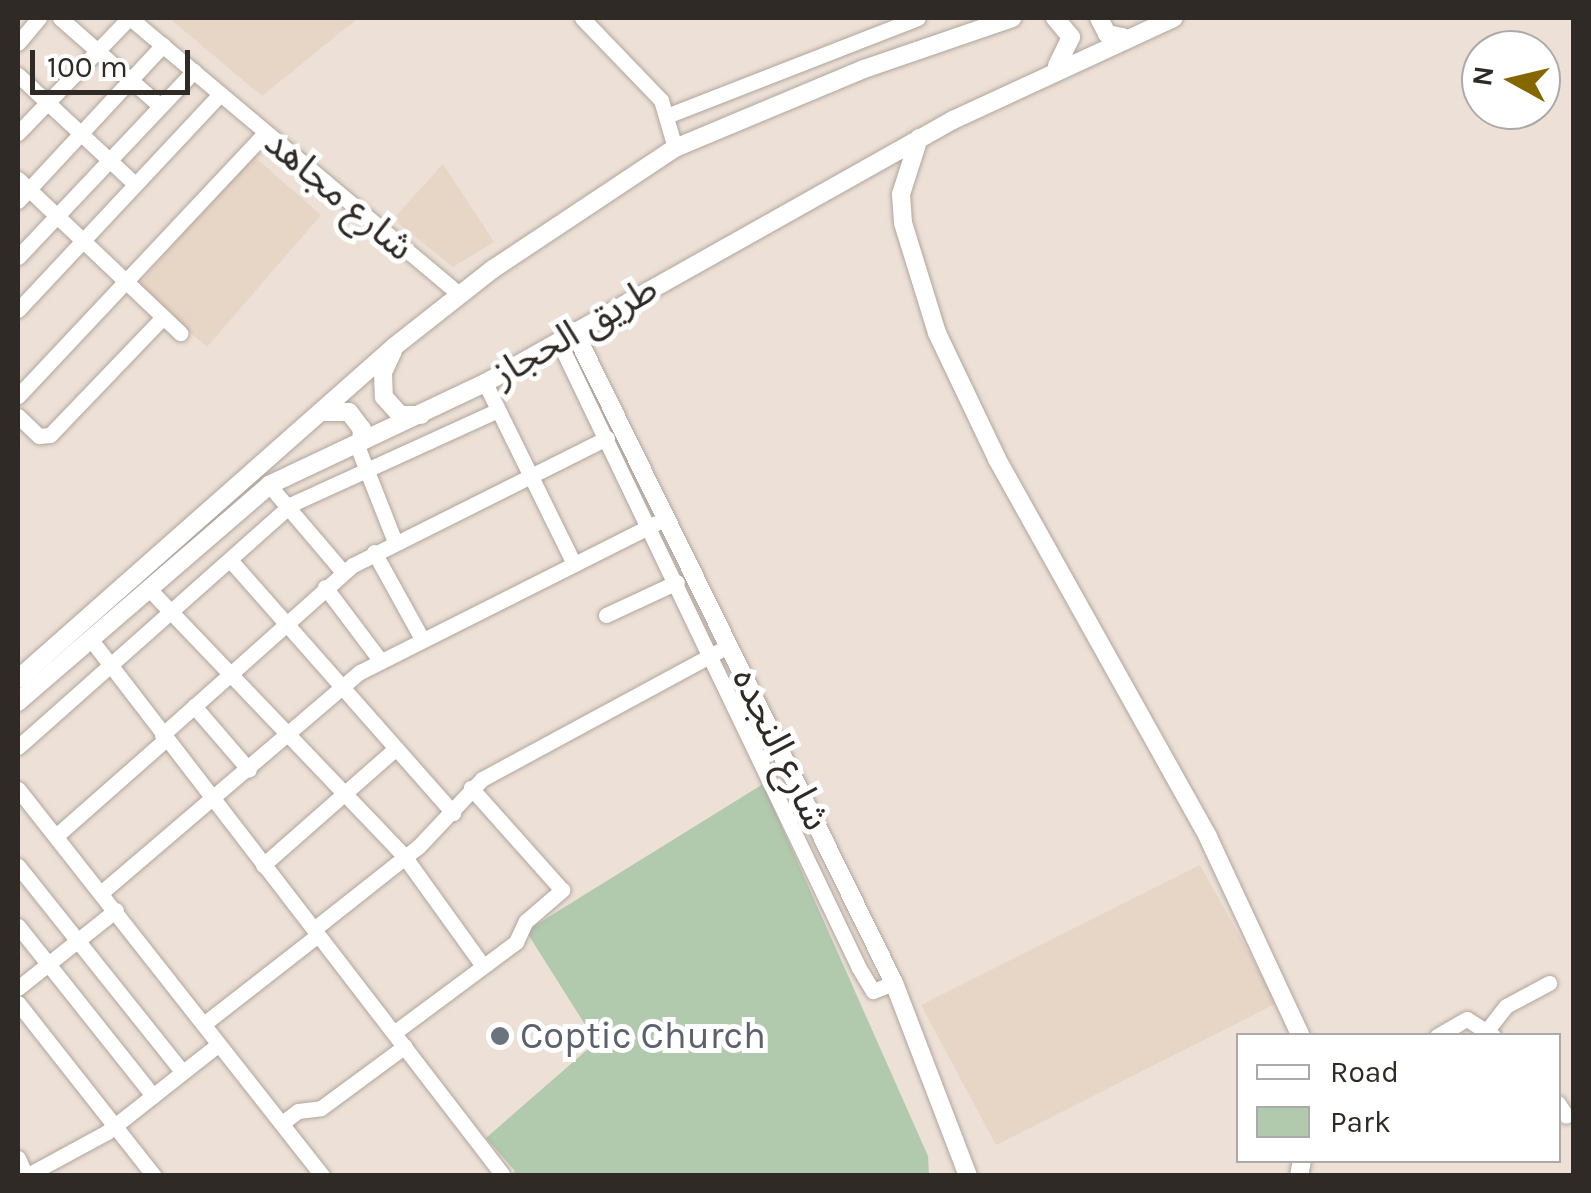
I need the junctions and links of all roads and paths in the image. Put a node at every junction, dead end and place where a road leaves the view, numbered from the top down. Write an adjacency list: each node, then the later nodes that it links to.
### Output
1 (38, 18): 12 (street)
2 (130, 18): 13 (street, شارع مجاهد); 14 (street)
3 (582, 18): 22 (street)
4 (918, 18): 22 (street)
5 (1012, 18): 10 (main road)
6 (1055, 18): 15 (main road)
7 (1099, 18): 11 (main road)
8 (1174, 18): 11 (main road, طريق الحجاز)
9 (71, 21): 14 (street)
10 (980, 23): 27 (main road)
11 (1123, 38): 15 (main road, طريق الحجاز)
12 (18, 43)
13 (163, 45): 16 (street, شارع مجاهد); 18 (street)
14 (98, 50): 18 (street); 20 (street)
15 (1057, 66): 26 (main road, طريق الحجاز)
16 (194, 72): 19 (street, شارع مجاهد); 21 (street)
17 (18, 75): 20 (street)
18 (129, 76): 21 (street); 23 (street)
19 (220, 94): 24 (street, شارع مجاهد); 29 (street)
20 (46, 101): 23 (street); 25 (street)
21 (159, 105): 28 (street)
22 (669, 115): 27 (street)
23 (79, 131): 28 (street); 30 (street)
24 (265, 132): 34 (street); 36 (street, شارع مجاهد)
25 (18, 133)
26 (919, 138): 41 (main road, طريق الحجاز); 109 (main road)
27 (675, 148): 36 (main road)
28 (110, 158): 29 (street); 31 (street)
29 (135, 184): 32 (street)
30 (21, 190): 31 (street)
31 (57, 214): 32 (street); 33 (street)
32 (85, 238): 34 (street); 37 (street)
33 (18, 258)
34 (127, 281): 39 (street); 44 (street)
35 (18, 284): 37 (street)
36 (458, 293): 42 (main road)
37 (31, 295): 38 (street)
38 (18, 310)
39 (164, 317): 40 (street); 48 (street)
40 (180, 333)
41 (566, 335): 43 (main road, طريق الحجاز); 49 (street); 55 (main road, شارع النجده)
42 (395, 346): 46 (main road); 47 (main road)
43 (484, 383): 45 (street); 47 (main road, طريق الحجاز)
44 (18, 396)
45 (498, 410): 51 (street); 52 (street)
46 (319, 412): 50 (main road); 75 (main road)
47 (422, 415): 50 (main road, طريق الحجاز)
48 (18, 416)
49 (606, 438): 52 (street); 56 (street)
50 (358, 442): 51 (street); 53 (main road, طريق الحجاز)
51 (367, 468): 54 (street); 57 (street)
52 (530, 475): 57 (street); 60 (street)
53 (269, 485): 54 (street); 64 (main road, طريق الحجاز)
54 (288, 508): 59 (street); 61 (street)
55 (668, 517): 56 (street); 70 (main road, شارع النجده)
56 (650, 526): 60 (street); 62 (street)
57 (395, 542): 58 (street)
58 (374, 552): 61 (street); 68 (street)
59 (230, 560): 65 (street); 67 (street)
60 (574, 564): 68 (street)
61 (342, 572): 63 (street)
62 (676, 582): 66 (street); 71 (street)
63 (325, 587): 67 (street); 72 (street)
64 (150, 590): 65 (street); 69 (main road, طريق الحجاز)
65 (172, 615): 73 (street); 74 (street)
66 (606, 615)
67 (286, 622): 74 (street); 76 (street)
68 (421, 638): 72 (street)
69 (92, 641): 73 (street); 77 (main road, طريق الحجاز)
70 (731, 644): 71 (street); 102 (main road, شارع النجده)
71 (712, 654): 84 (street); 102 (street)
72 (380, 660): 76 (street)
73 (112, 670): 80 (street); 81 (street)
74 (228, 675): 78 (street); 79 (street)
75 (18, 680)
76 (341, 685): 79 (street); 82 (street)
77 (18, 702)
78 (194, 706): 80 (street); 83 (street)
79 (286, 736): 83 (street); 86 (street)
80 (164, 737): 87 (street); 91 (street)
81 (18, 748)
82 (396, 748): 86 (street); 89 (street)
83 (248, 770): 87 (street)
84 (471, 788): 89 (street); 101 (street)
85 (18, 789): 88 (street)
86 (342, 796): 92 (street); 93 (street)
87 (214, 801): 93 (street); 95 (street)
88 (30, 805): 90 (street); 91 (street)
89 (453, 813): 92 (street)
90 (18, 817)
91 (56, 836): 95 (street)
92 (404, 856): 98 (street); 101 (street)
93 (263, 865): 98 (street)
94 (18, 866): 99 (street)
95 (102, 892): 96 (street)
96 (116, 910): 99 (street); 106 (street)
97 (18, 926): 100 (street)
98 (316, 932): 106 (street); 107 (street)
99 (78, 941): 100 (street); 113 (street)
100 (48, 964): 104 (street); 114 (street)
101 (482, 966): 107 (street)
102 (894, 983): 121 (main road, شارع النجده)
103 (1549, 983): 108 (street)
104 (18, 988)
105 (18, 1003): 116 (street)
106 (205, 1023): 111 (street)
107 (395, 1032): 112 (street)
108 (1490, 1032): 110 (street)
109 (1300, 1033)
110 (1441, 1033)
111 (219, 1044): 113 (street); 115 (street)
112 (405, 1046): 115 (street); 118 (street)
113 (180, 1070): 114 (street)
114 (154, 1096): 116 (street)
115 (282, 1123): 120 (street)
116 (114, 1128): 117 (street); 119 (street)
117 (18, 1158)
118 (502, 1174)
119 (154, 1176)
120 (324, 1176)
121 (968, 1176)

